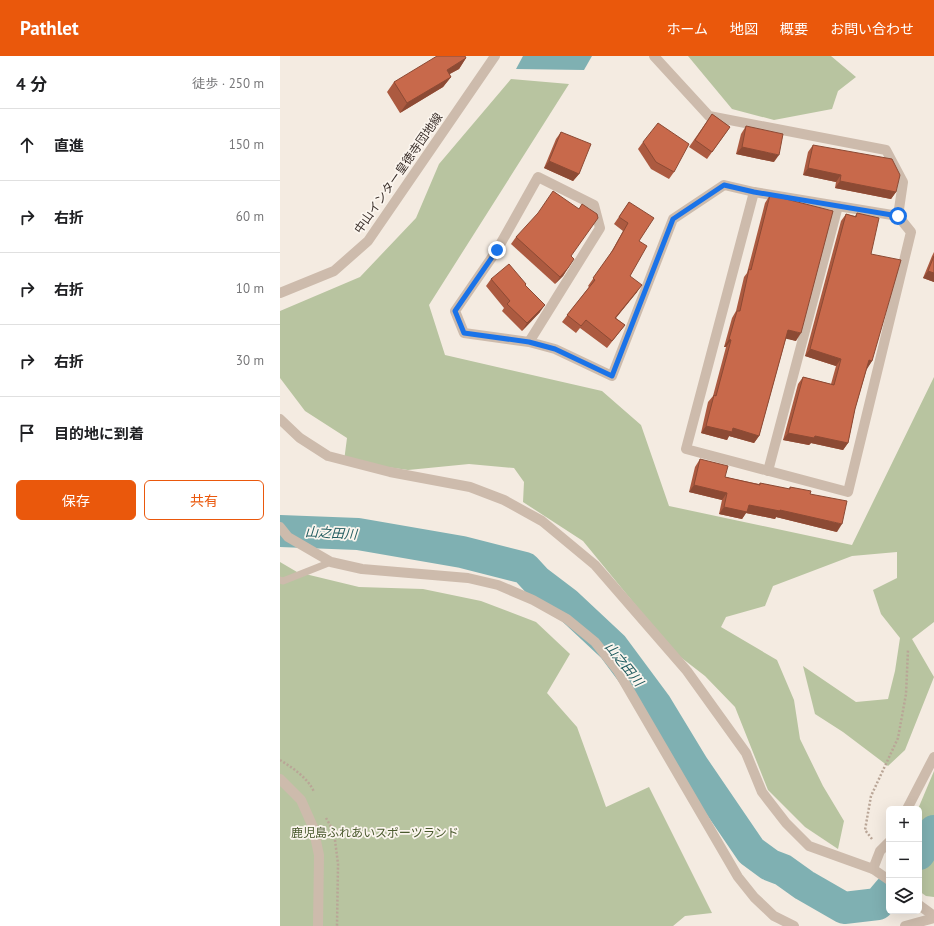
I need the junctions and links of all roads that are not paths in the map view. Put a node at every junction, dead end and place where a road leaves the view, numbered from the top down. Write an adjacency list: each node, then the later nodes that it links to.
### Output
1 (495, 56): 6 (street, 中山インター皇徳寺団地線)
2 (654, 56): 5 (street)
3 (754, 192): 4 (street); 7 (street); 9 (street)
4 (838, 206): 5 (street); 9 (street)
5 (898, 216): 9 (street)
6 (280, 293)
7 (529, 342): 7 (street)
8 (280, 419): 17 (street)
9 (768, 471)
10 (280, 527): 11 (street)
11 (331, 562): 12 (lane); 22 (street)
12 (280, 580)
13 (934, 757): 15 (street)
14 (280, 779): 21 (street)
15 (909, 806)
16 (886, 846): 17 (street)
17 (873, 870): 18 (street)
18 (886, 878)
19 (922, 907): 20 (street)
20 (934, 917): 23 (street)
21 (318, 926)
22 (794, 926)
23 (905, 926)

